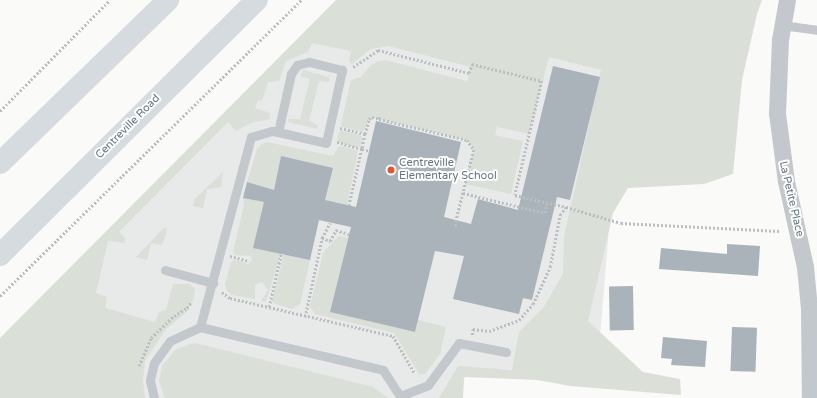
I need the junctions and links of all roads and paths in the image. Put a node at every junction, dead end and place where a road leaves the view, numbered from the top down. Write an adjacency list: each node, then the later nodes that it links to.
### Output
1 (110, 0): 9 (path)
2 (168, 0): 18 (highway)
3 (257, 0): 30 (highway, Centreville Road)
4 (301, 0): 37 (path)
5 (787, 0): 6 (street, La Petite Place)
6 (782, 25): 7 (lane); 25 (street, La Petite Place)
7 (817, 30)
8 (349, 74): 20 (path)
9 (0, 111)
10 (339, 120): 11 (path)
11 (338, 128): 13 (path); 14 (path)
12 (278, 132): 12 (lane); 35 (lane)
13 (365, 134): 16 (path); 19 (path)
14 (334, 142): 15 (path); 16 (path)
15 (333, 147)
16 (362, 149): 17 (path); 21 (path)
17 (369, 151)
18 (0, 163)
19 (463, 193): 20 (path); 24 (path)
20 (547, 202): 22 (path)
21 (349, 206)
22 (566, 207): 25 (path); 41 (path)
23 (330, 223): 27 (path)
24 (458, 226)
25 (797, 227): 46 (street, La Petite Place)
26 (349, 234): 27 (path)
27 (322, 238): 39 (path)
28 (231, 249): 31 (path)
29 (280, 254): 38 (path)
30 (0, 255)
31 (229, 256): 32 (path); 33 (path)
32 (249, 261)
33 (228, 263)
34 (165, 270): 35 (lane)
35 (213, 283): 40 (lane)
36 (221, 290): 38 (path)
37 (0, 296)
38 (269, 307): 39 (path)
39 (305, 317): 43 (path)
40 (200, 326): 44 (lane); 45 (lane)
41 (470, 345): 42 (lane); 44 (lane)
42 (506, 352)
43 (414, 372)
44 (401, 397)
45 (154, 398)
46 (810, 398)

